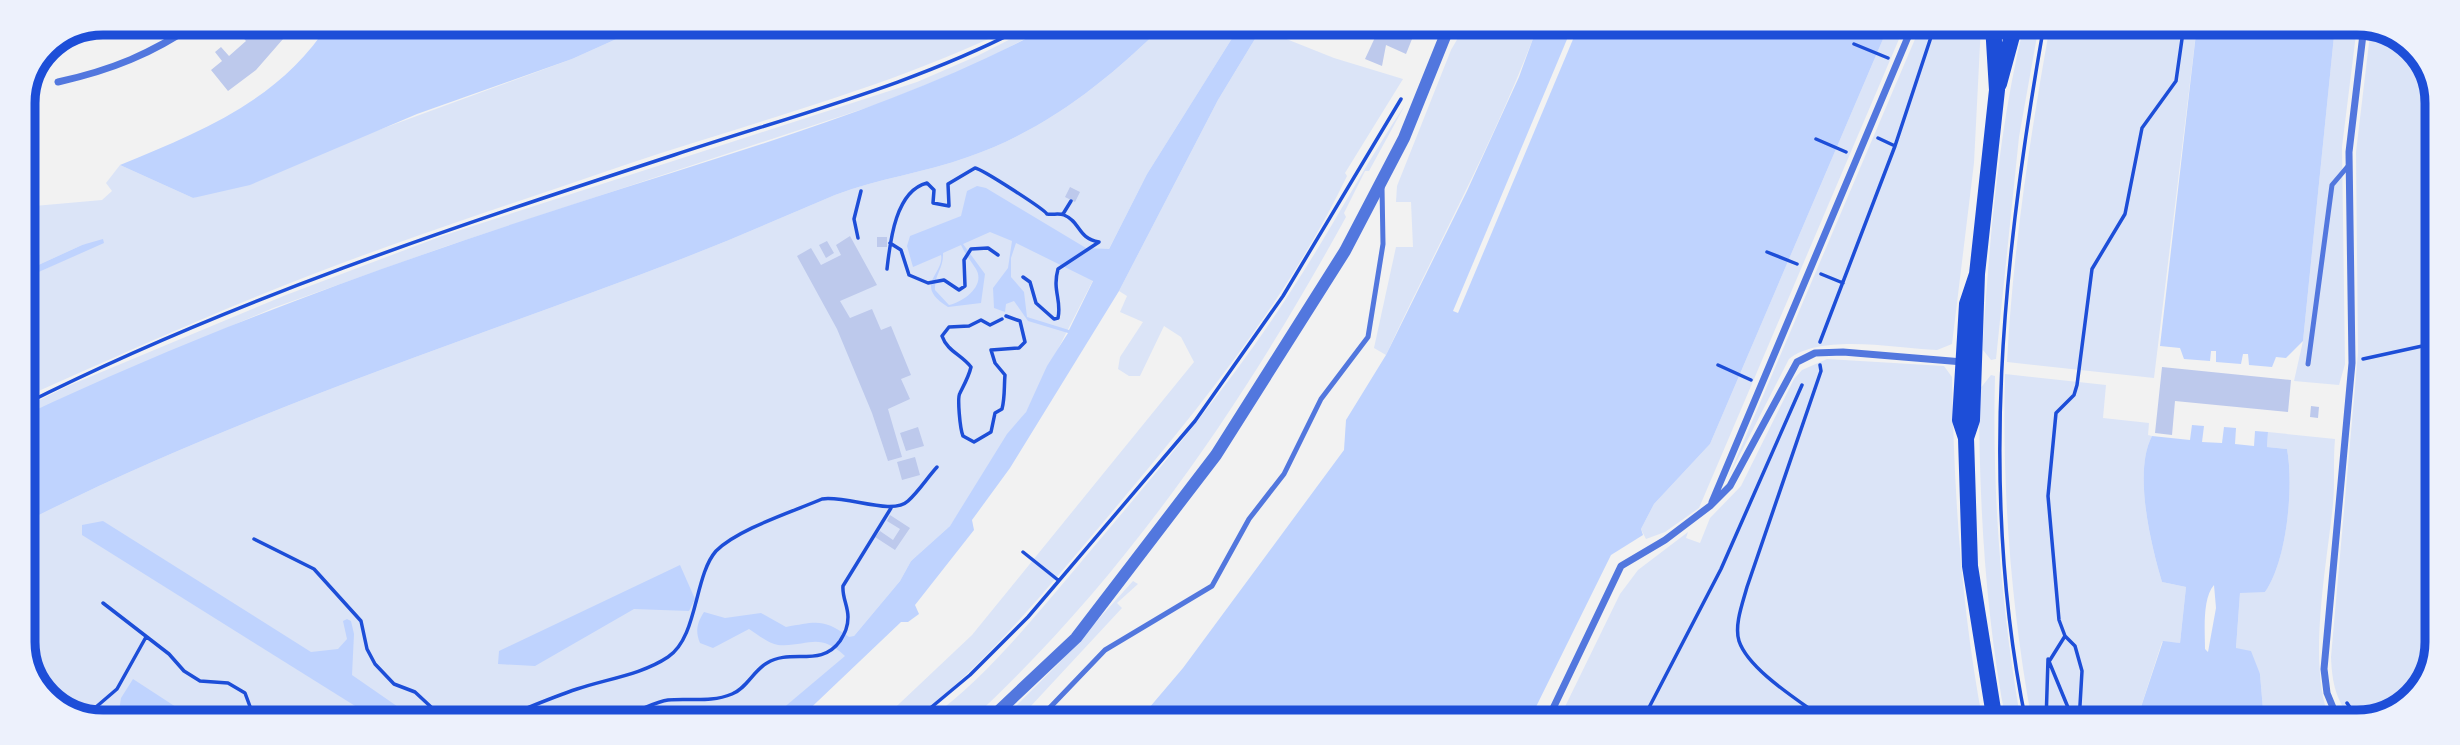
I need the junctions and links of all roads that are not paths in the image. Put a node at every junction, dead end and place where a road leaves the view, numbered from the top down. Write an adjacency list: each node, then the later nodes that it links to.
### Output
1 (179, 35): 7 (street)
2 (1446, 35): 10 (street)
3 (1909, 35): 15 (street)
4 (1994, 35): 8 (main road)
5 (2012, 35): 8 (main road)
6 (2363, 36): 9 (street)
7 (58, 82)
8 (1997, 90): 11 (main road)
9 (2350, 164): 13 (lane); 20 (street)
10 (1382, 179): 16 (street); 17 (lane)
11 (1977, 274): 12 (main road); 14 (main road)
12 (1964, 362): 14 (main road); 15 (street)
13 (2308, 364)
14 (1966, 438): 19 (main road)
15 (1710, 506): 18 (street)
16 (999, 710)
17 (1048, 710)
18 (1552, 710)
19 (1992, 710)
20 (2334, 710)

